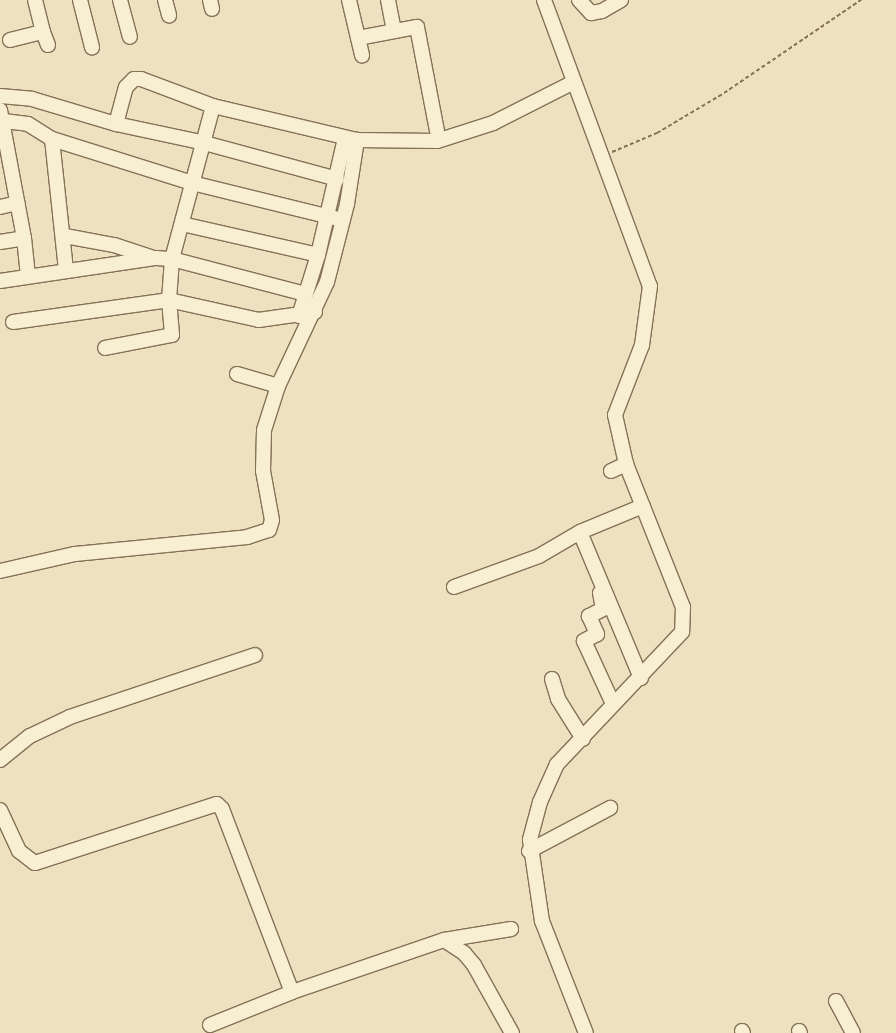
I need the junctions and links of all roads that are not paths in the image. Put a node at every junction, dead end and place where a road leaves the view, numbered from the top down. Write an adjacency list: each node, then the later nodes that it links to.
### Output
1 (35, 0): 14 (street)
2 (80, 0): 15 (street)
3 (120, 0): 12 (street)
4 (165, 0): 10 (street)
5 (349, 0): 13 (street)
6 (388, 0): 11 (street)
7 (544, 0): 17 (street)
8 (579, 0): 9 (street)
9 (621, 0)
10 (169, 15)
11 (394, 30): 13 (street); 22 (street)
12 (130, 37)
13 (358, 38): 16 (street)
14 (10, 40)
15 (92, 47)
16 (362, 55)
17 (572, 83): 24 (street); 50 (street)
18 (0, 96): 21 (street)
19 (213, 106): 21 (street); 24 (street); 25 (street)
20 (2, 115): 23 (street); 28 (street)
21 (116, 124): 25 (street)
22 (438, 131)
23 (52, 139): 27 (street); 33 (street)
24 (351, 139): 26 (street); 31 (street)
25 (201, 142): 26 (street); 27 (street)
26 (337, 179): 30 (street)
27 (192, 183): 30 (street); 32 (street)
28 (18, 203): 29 (street); 34 (street)
29 (0, 207)
30 (327, 215): 31 (street); 36 (street)
31 (343, 220): 44 (street)
32 (182, 224): 36 (street); 38 (street)
33 (65, 236): 37 (street); 39 (street)
34 (24, 238): 35 (street); 40 (street)
35 (0, 242)
36 (318, 255): 42 (street)
37 (156, 258): 38 (street); 39 (street)
38 (172, 259): 42 (street); 43 (street)
39 (66, 270): 40 (street)
40 (28, 276): 41 (street)
41 (0, 281)
42 (305, 294): 45 (street)
43 (169, 300): 45 (street); 46 (street); 47 (street)
44 (315, 312): 45 (street); 49 (street)
45 (299, 316)
46 (13, 322)
47 (105, 348)
48 (237, 374): 49 (street)
49 (278, 386): 54 (street)
50 (626, 464): 51 (street); 52 (street)
51 (611, 471)
52 (643, 506): 53 (street); 59 (street)
53 (580, 532): 55 (street); 56 (street)
54 (0, 571)
55 (604, 585): 59 (street); 60 (street)
56 (454, 587)
57 (255, 654): 62 (street)
58 (552, 678): 61 (street)
59 (642, 678): 60 (street)
60 (613, 704): 61 (street)
61 (583, 738): 65 (street)
62 (0, 760)
63 (610, 808): 65 (street)
64 (0, 810): 68 (street)
65 (529, 851): 72 (street)
66 (511, 929): 67 (street)
67 (444, 940): 68 (street); 71 (street)
68 (292, 992): 70 (street)
69 (836, 1001): 73 (street)
70 (210, 1025)
71 (512, 1033)
72 (586, 1033)
73 (853, 1033)

